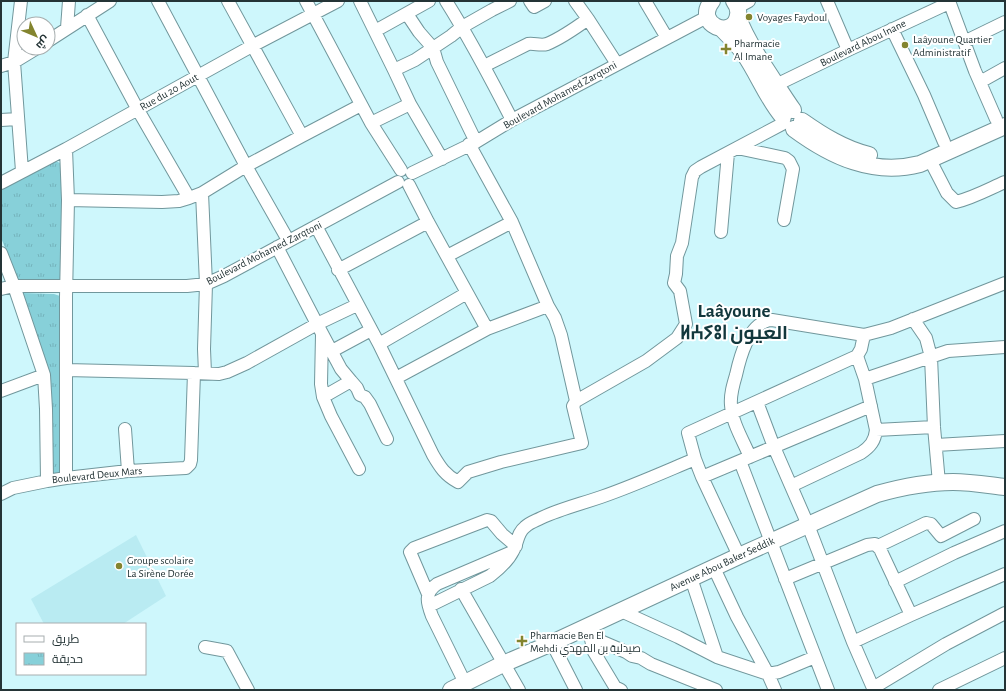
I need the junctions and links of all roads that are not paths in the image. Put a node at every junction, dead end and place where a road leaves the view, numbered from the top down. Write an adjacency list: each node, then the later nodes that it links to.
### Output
1 (21, 1): 38 (street)
2 (69, 1): 27 (street)
3 (110, 1): 23 (street)
4 (158, 1): 44 (street)
5 (228, 1): 34 (street)
6 (306, 1): 21 (street)
7 (338, 1): 21 (street, Rue du 20 Aout)
8 (360, 1): 30 (street)
9 (429, 1): 22 (street)
10 (446, 1): 26 (street)
11 (510, 1): 18 (street)
12 (530, 1): 13 (street)
13 (545, 1)
14 (575, 1): 24 (street)
15 (645, 1): 32 (street)
16 (827, 1): 36 (street)
17 (949, 2): 29 (street, Boulevard Abou Inane); 33 (street)
18 (490, 5): 26 (street)
19 (709, 6): 28 (main road); 32 (street, Boulevard Mohamed Zarqtoni)
20 (740, 6): 28 (main road); 46 (main road)
21 (313, 14): 34 (street, Rue du 20 Aout); 48 (street)
22 (407, 14): 30 (street); 35 (street)
23 (87, 15): 27 (street); 49 (street)
24 (588, 20): 39 (street); 41 (street)
25 (1005, 22): 33 (street)
26 (462, 27): 35 (street); 41 (street)
27 (67, 28): 31 (street)
28 (722, 29): 53 (main road)
29 (892, 29): 36 (street, Boulevard Abou Inane); 57 (street)
30 (375, 31): 43 (street)
31 (56, 36)
32 (667, 38): 39 (street, Boulevard Mohamed Zarqtoni)
33 (964, 42): 45 (street)
34 (252, 46): 44 (street, Rue du 20 Aout); 56 (street)
35 (433, 48): 43 (street); 58 (street)
36 (848, 50): 46 (street, Boulevard Abou Inane)
37 (24, 56): 38 (street)
38 (14, 62): 40 (street); 50 (street)
39 (617, 64): 52 (street, Boulevard Mohamed Zarqtoni)
40 (1, 66)
41 (484, 66): 52 (street)
42 (1005, 68): 45 (street)
43 (394, 70): 47 (street)
44 (198, 76): 49 (street, Rue du 20 Aout); 63 (street)
45 (980, 82): 54 (street)
46 (776, 85): 53 (main road)
47 (410, 104): 55 (street); 61 (street)
48 (362, 105): 55 (street); 56 (street)
49 (138, 110): 59 (street, Rue du 20 Aout); 69 (street)
50 (18, 119): 51 (street); 64 (street)
51 (1, 120)
52 (512, 120): 58 (street, Boulevard Mohamed Zarqtoni)
53 (791, 120): 57 (main road); 60 (street); 62 (main road)
54 (1002, 120): 57 (main road); 62 (main road)
55 (371, 123): 65 (street)
56 (302, 136): 63 (street)
57 (944, 142)
58 (472, 143): 61 (street, Boulevard Mohamed Zarqtoni); 73 (street)
59 (66, 149): 64 (street, Rue du 20 Aout); 70 (street)
60 (732, 150): 71 (street); 75 (street); 107 (street)
61 (442, 159): 65 (street, Boulevard Mohamed Zarqtoni)
62 (930, 160): 67 (street)
63 (246, 166): 68 (street); 76 (street)
64 (22, 171): 66 (street, Rue du 20 Aout)
65 (405, 177): 72 (street); 74 (street, Boulevard Mohamed Zarqtoni)
66 (1, 182)
67 (1005, 182)
68 (202, 193): 69 (street); 82 (street)
69 (189, 198): 70 (street)
70 (68, 200): 84 (street)
71 (784, 220)
72 (428, 222): 79 (street); 80 (street)
73 (512, 222): 79 (street); 88 (street)
74 (316, 226): 76 (street, Boulevard Mohamed Zarqtoni); 80 (street)
75 (722, 232)
76 (288, 240): 77 (street, Boulevard Mohamed Zarqtoni)
77 (277, 247): 82 (street, Boulevard Mohamed Zarqtoni); 90 (street)
78 (1, 253): 83 (street)
79 (447, 256): 86 (street)
80 (338, 270): 87 (street)
81 (1005, 283): 89 (street)
82 (206, 284): 84 (street, Boulevard Mohamed Zarqtoni); 100 (street)
83 (14, 286): 84 (street, Boulevard Mohamed Zarqtoni); 85 (street, Boulevard Mohamed Zarqtoni); 101 (street)
84 (66, 286): 99 (street)
85 (1, 289)
86 (468, 293): 91 (street); 94 (street)
87 (357, 305): 90 (street); 92 (street)
88 (548, 306): 91 (street); 107 (street)
89 (913, 319): 93 (street); 98 (street)
90 (319, 329): 96 (street); 100 (street); 106 (street)
91 (487, 329): 102 (street)
92 (371, 330): 94 (street); 96 (street)
93 (864, 335): 97 (street); 110 (street)
94 (379, 344): 102 (street)
95 (1005, 347): 98 (street)
96 (332, 351): 104 (street)
97 (857, 356): 103 (street); 108 (street)
98 (930, 357): 103 (street); 111 (street)
99 (66, 370): 100 (street); 123 (street)
100 (199, 373): 121 (street, Boulevard Deux Mars)
101 (44, 375): 105 (street); 124 (street)
102 (396, 378): 107 (street)
103 (865, 379): 109 (street)
104 (351, 381): 106 (street); 114 (street)
105 (1, 391)
106 (323, 397): 120 (street)
107 (576, 402)
108 (757, 402): 110 (street); 117 (street)
109 (871, 406): 113 (street); 117 (street)
110 (732, 414): 118 (street); 119 (street)
111 (934, 427): 113 (street); 116 (street)
112 (125, 429): 121 (street)
113 (876, 430): 126 (street)
114 (387, 439)
115 (1005, 441): 116 (street)
116 (936, 445): 125 (street)
117 (774, 447): 119 (street); 126 (street)
118 (695, 459): 122 (street); 135 (street)
119 (745, 459): 122 (street); 133 (street)
120 (359, 469)
121 (128, 471): 123 (street, Boulevard Deux Mars)
122 (702, 477): 136 (street)
123 (66, 478): 124 (street, Boulevard Deux Mars)
124 (47, 481): 128 (street, Boulevard Deux Mars)
125 (940, 482): 127 (main road, Avenue Abou Baker Seddik); 130 (main road, Avenue Abou Baker Seddik)
126 (791, 486): 130 (street)
127 (1005, 488)
128 (1, 494)
129 (974, 518): 132 (street)
130 (808, 525): 133 (main road, Avenue Abou Baker Seddik); 138 (street)
131 (1005, 531): 137 (street)
132 (942, 536): 134 (street); 137 (street)
133 (771, 542): 136 (main road, Avenue Abou Baker Seddik); 142 (street)
134 (878, 546): 138 (street); 143 (street)
135 (514, 549): 144 (street); 145 (street); 145 (street)
136 (739, 556): 139 (main road, Avenue Abou Baker Seddik)
137 (947, 557): 143 (street)
138 (823, 564): 142 (street); 150 (street)
139 (714, 568): 141 (main road, Avenue Abou Baker Seddik); 157 (street)
140 (1005, 574): 148 (street)
141 (691, 578): 146 (main road, Avenue Abou Baker Seddik); 153 (street)
142 (785, 579): 154 (street)
143 (895, 582): 148 (street)
144 (461, 589): 145 (street); 156 (street)
145 (428, 600): 158 (street)
146 (621, 610): 149 (main road, Avenue Abou Baker Seddik); 153 (street)
147 (1005, 613): 159 (street)
148 (911, 615): 150 (street)
149 (588, 629): 151 (main road, Avenue Abou Baker Seddik); 163 (street); 164 (street)
150 (853, 642): 159 (street)
151 (552, 643): 156 (main road, Avenue Abou Baker Seddik); 162 (street)
152 (205, 647): 160 (street)
153 (717, 657): 157 (street)
154 (815, 657): 157 (street); 166 (street)
155 (1005, 658): 167 (street)
156 (503, 664): 158 (main road, Avenue Abou Baker Seddik); 161 (street)
157 (768, 674): 165 (street)
158 (458, 687)
159 (874, 689)
160 (248, 690)
161 (519, 690)
162 (576, 690)
163 (621, 690)
164 (716, 690)
165 (775, 690)
166 (828, 690)
167 (939, 690)

